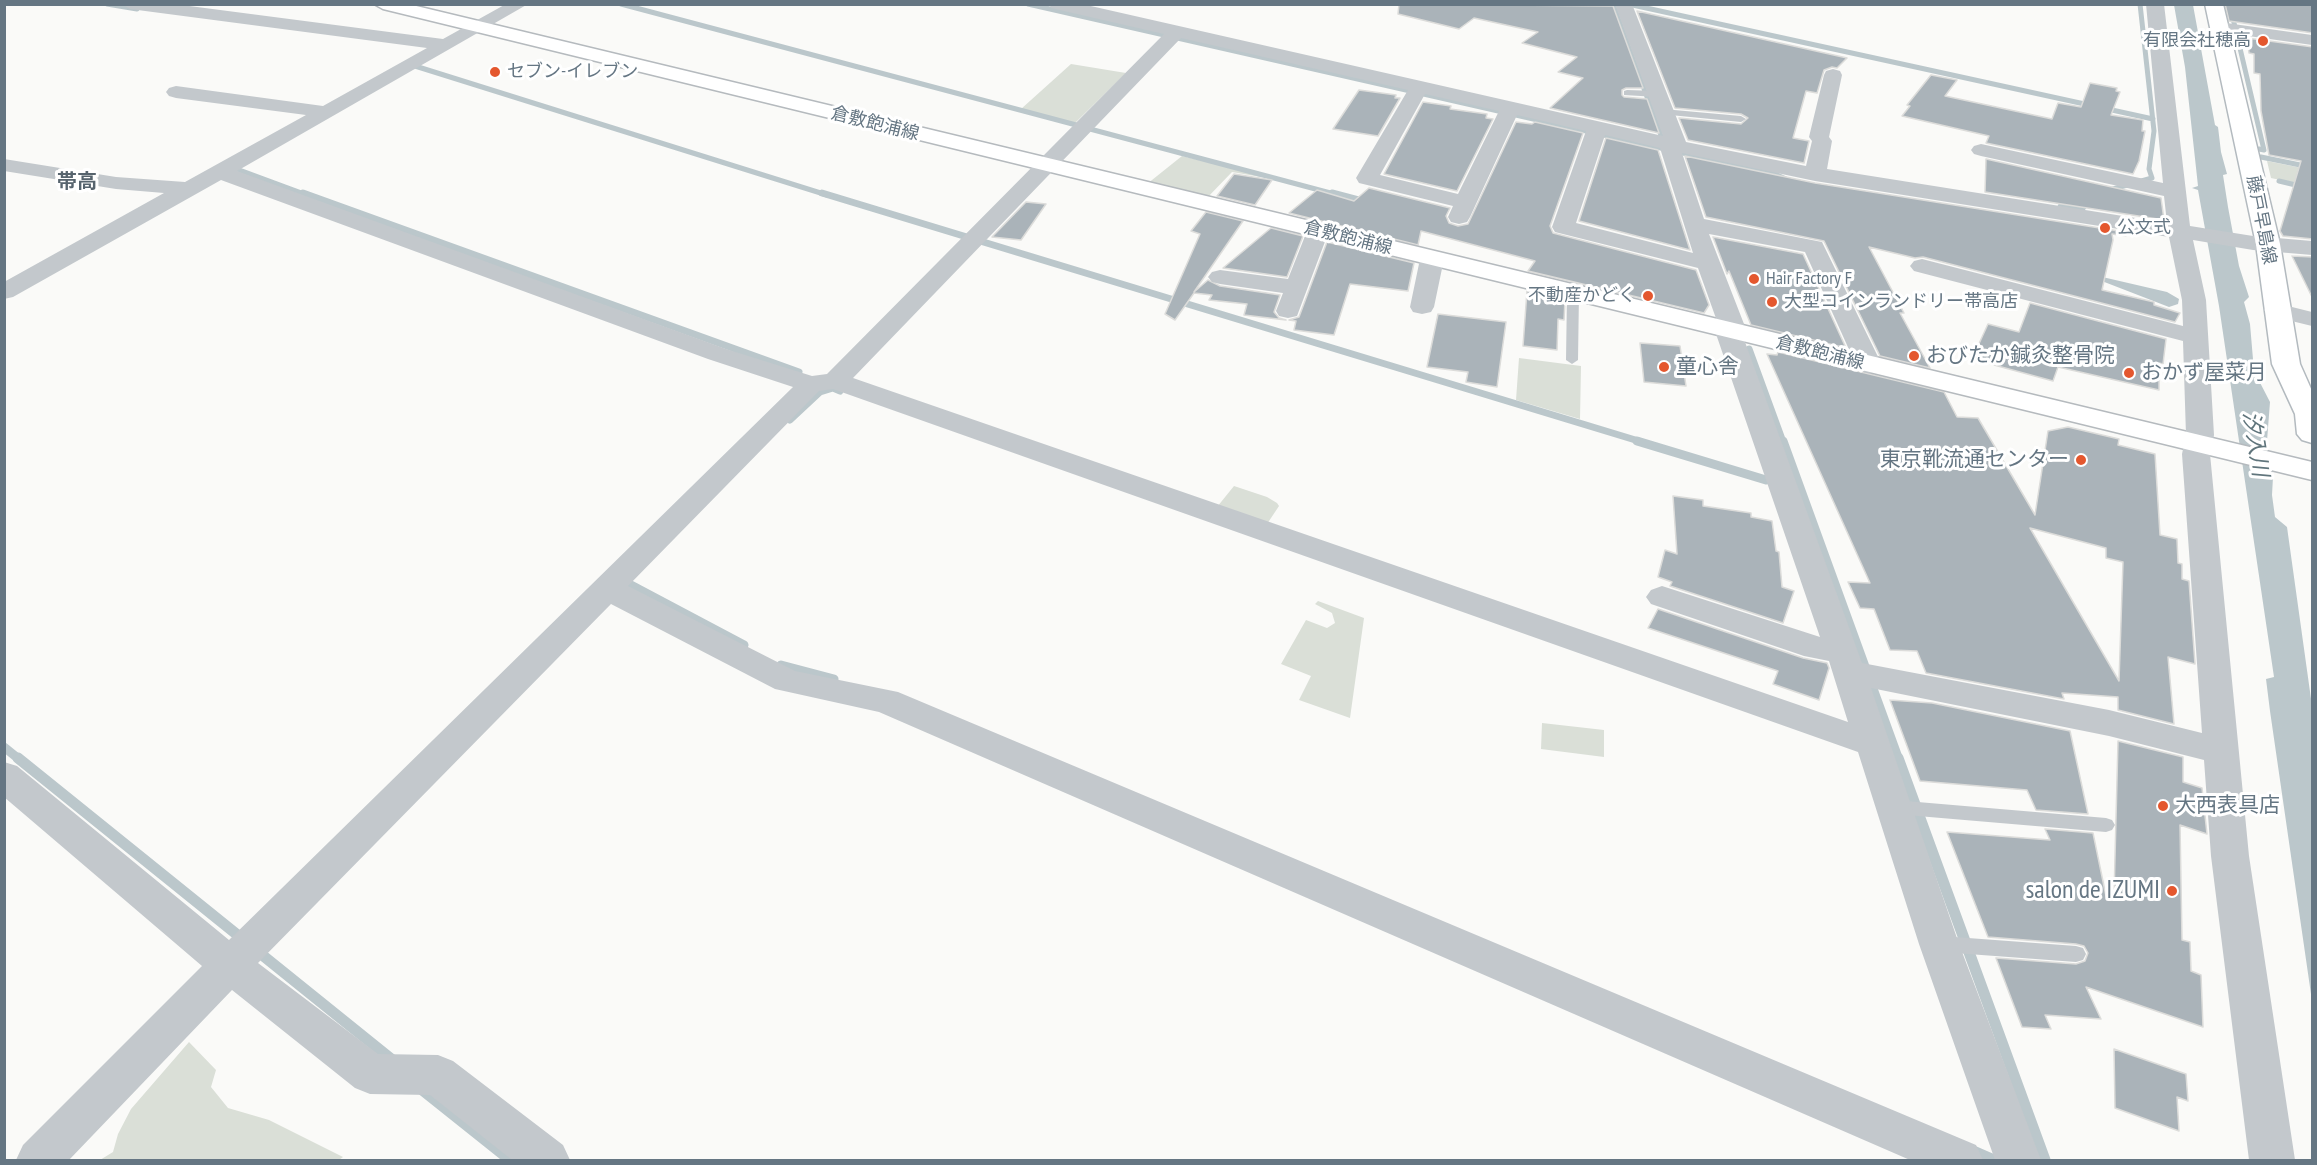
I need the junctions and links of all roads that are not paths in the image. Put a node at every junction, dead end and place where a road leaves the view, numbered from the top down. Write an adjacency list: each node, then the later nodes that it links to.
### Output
1 (130, 4): 12 (street)
2 (383, 4): 9 (main road, 倉敷飽浦線)
3 (520, 4): 9 (street)
4 (1057, 4): 7 (street)
5 (2155, 4): 29 (street)
6 (1616, 6): 17 (street)
7 (1101, 9): 10 (street)
8 (2226, 23): 11 (street); 33 (main road, 藤戸早島線)
9 (480, 27): 12 (street); 25 (main road, 倉敷飽浦線)
10 (1173, 35): 14 (street); 25 (street)
11 (2313, 40)
12 (439, 45): 18 (street)
13 (1833, 75): 27 (street)
14 (1417, 91): 19 (street); 19 (street)
15 (176, 92): 18 (street)
16 (1627, 93): 17 (lane)
17 (1652, 98): 20 (lane); 22 (street)
18 (327, 112): 26 (street)
19 (1508, 113): 21 (street)
20 (1741, 119)
21 (1595, 132): 22 (street); 36 (street)
22 (1672, 149): 27 (street); 30 (street)
23 (1981, 150): 29 (street)
24 (4, 165): 28 (street)
25 (1047, 165): 31 (main road, 倉敷飽浦線); 50 (street)
26 (220, 172): 28 (street); 50 (street)
27 (1816, 172): 32 (street)
28 (182, 188): 40 (street)
29 (2175, 192): 32 (street)
30 (1694, 224): 36 (street); 49 (street)
31 (1318, 231): 35 (main road, 倉敷飽浦線); 39 (street)
32 (2184, 231): 33 (street); 47 (street)
33 (2260, 244): 34 (street); 43 (main road, 藤戸早島線)
34 (2313, 248)
35 (1432, 259): 41 (main road, 倉敷飽浦線); 42 (street)
36 (1710, 264): 46 (street)
37 (1922, 266): 47 (street)
38 (1220, 277): 39 (street)
39 (1297, 288): 44 (street)
40 (4, 292)
41 (1573, 293): 46 (main road, 倉敷飽浦線); 48 (lane)
42 (1422, 308)
43 (2276, 310): 45 (street); 51 (main road, 藤戸早島線)
44 (1288, 311)
45 (2313, 319)
46 (1728, 331): 49 (main road, 倉敷飽浦線); 56 (street)
47 (2196, 337): 52 (street)
48 (1572, 360)
49 (1869, 365): 52 (main road, 倉敷飽浦線)
50 (823, 383): 54 (street); 57 (street)
51 (2313, 434)
52 (2203, 446): 53 (main road, 倉敷飽浦線); 58 (street)
53 (2305, 470)
54 (614, 592): 63 (street); 68 (street)
55 (1662, 597): 56 (street)
56 (1858, 669): 57 (street); 58 (street)
57 (1873, 744): 60 (street)
58 (2222, 751): 69 (street)
59 (4, 776): 63 (street)
60 (1900, 808): 61 (lane); 62 (street)
61 (2106, 825)
62 (1947, 945): 64 (lane); 65 (street)
63 (245, 951): 66 (street); 67 (street)
64 (2076, 954)
65 (2016, 1156)
66 (39, 1161)
67 (547, 1161)
68 (1960, 1161)
69 (2271, 1161)

